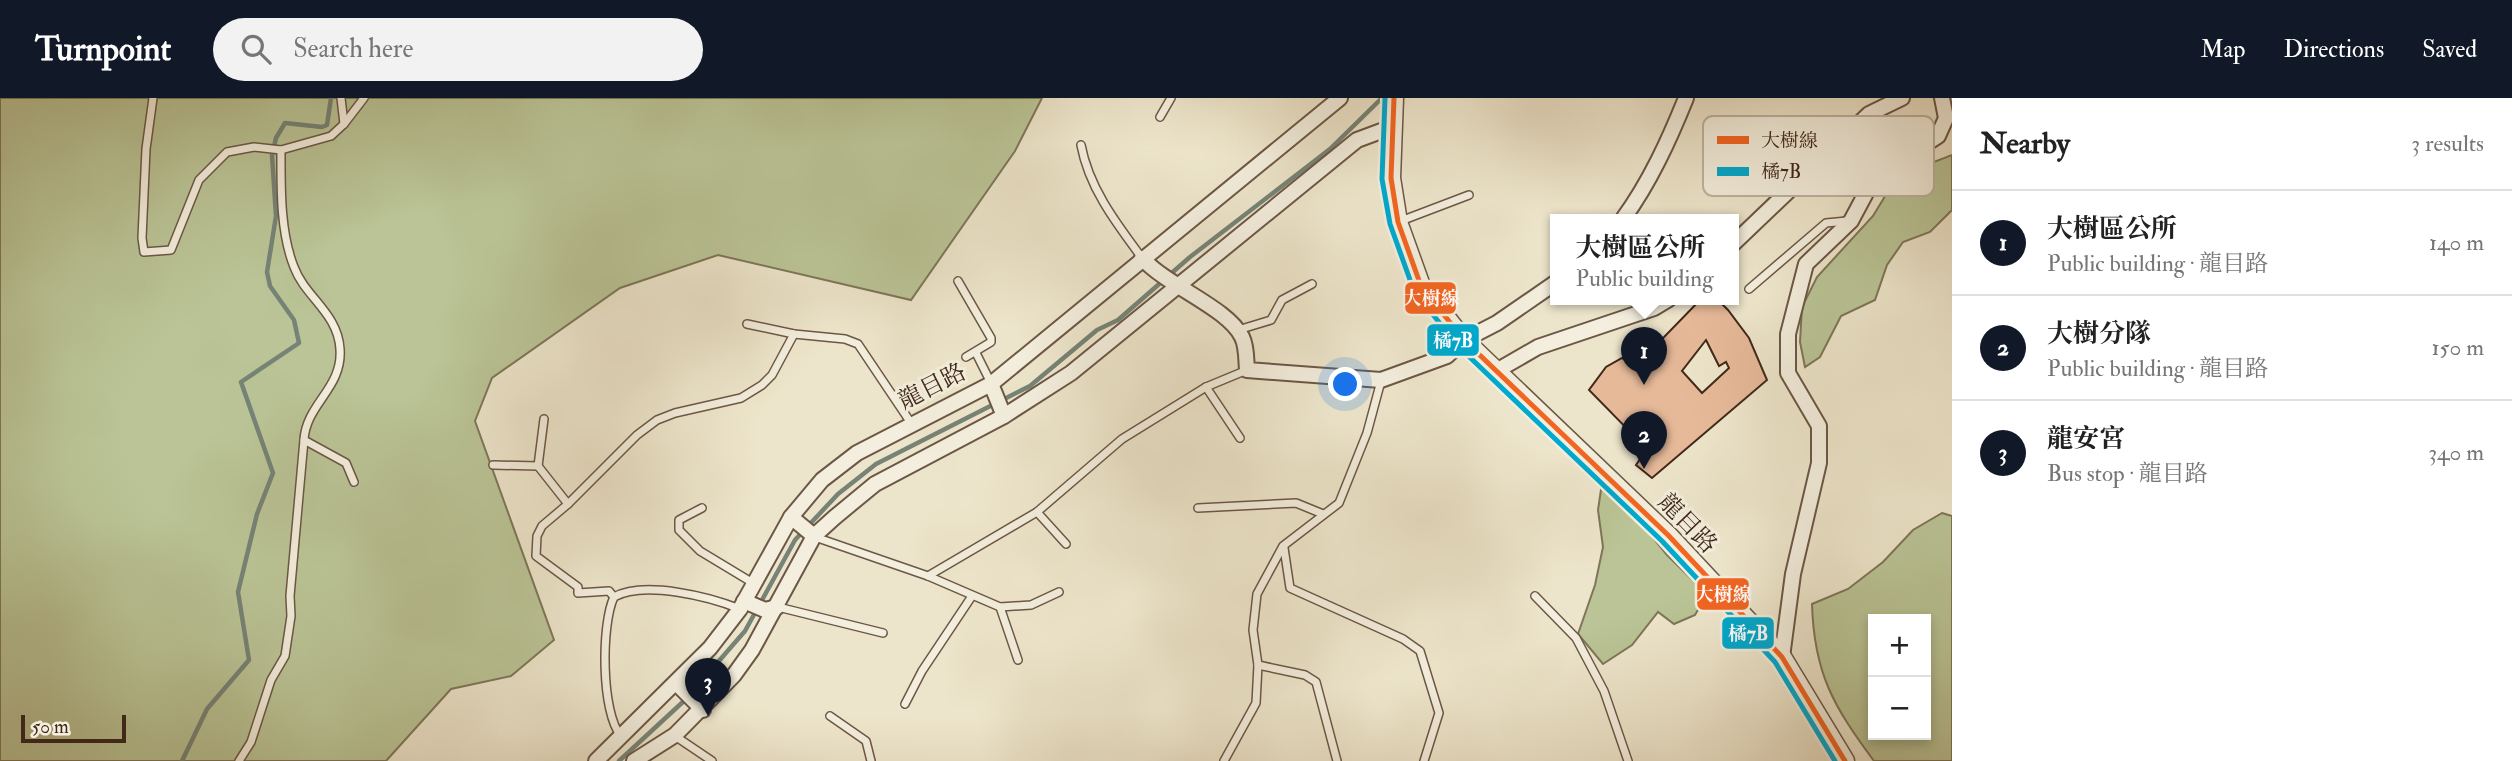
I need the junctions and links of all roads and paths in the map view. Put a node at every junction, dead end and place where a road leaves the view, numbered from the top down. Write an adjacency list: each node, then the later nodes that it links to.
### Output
1 (153, 98): 15 (lane)
2 (341, 98): 12 (lane)
3 (364, 98): 12 (lane)
4 (1171, 98): 11 (lane)
5 (1340, 98): 23 (street, 龍目路)
6 (1686, 98): 19 (street)
7 (1902, 98): 10 (street)
8 (1942, 98): 13 (street)
9 (1393, 113): 21 (street, 龍目路); 26 (street, 龍目路)
10 (1867, 116)
11 (1160, 117)
12 (344, 124): 15 (lane)
13 (1934, 139)
14 (1081, 145): 23 (lane)
15 (281, 150): 45 (lane)
16 (1469, 195): 21 (lane)
17 (1783, 196): 22 (street)
18 (1864, 196): 20 (street)
19 (1626, 214)
20 (1851, 221): 28 (lane); 68 (street)
21 (1398, 222): 33 (street, 龍目路)
22 (1739, 238)
23 (1146, 263): 26 (street); 40 (street, 龍目路)
24 (958, 281): 34 (lane)
25 (1312, 284): 31 (lane)
26 (1173, 285): 31 (street); 41 (street, 龍目路)
27 (1550, 286): 33 (street)
28 (1749, 289)
29 (1659, 305): 37 (street)
30 (747, 324): 32 (lane)
31 (1238, 330): 36 (street)
32 (794, 334): 43 (lane); 49 (lane)
33 (1464, 340): 37 (street, 龍目路); 38 (street)
34 (976, 353): 35 (lane); 40 (lane)
35 (966, 357)
36 (1247, 370): 38 (street); 39 (lane)
37 (1498, 370): 68 (street, 龍目路)
38 (1381, 380): 53 (lane)
39 (1206, 387): 44 (lane); 52 (lane)
40 (993, 388): 41 (street); 43 (street, 龍目路)
41 (1003, 414): 55 (street, 龍目路)
42 (544, 419): 47 (lane)
43 (911, 423): 54 (street, 龍目路)
44 (1240, 438)
45 (304, 440): 48 (lane); 77 (lane)
46 (493, 465): 47 (lane)
47 (538, 466): 49 (lane)
48 (354, 482)
49 (568, 504): 63 (lane)
50 (702, 508): 59 (lane)
51 (1198, 508): 53 (lane)
52 (1037, 512): 56 (lane); 58 (lane)
53 (1323, 514): 57 (lane)
54 (794, 519): 55 (street); 59 (street, 龍目路)
55 (812, 535): 58 (lane); 66 (street, 龍目路)
56 (1066, 544)
57 (1283, 546): 70 (lane); 84 (lane)
58 (928, 576): 61 (lane)
59 (753, 583): 64 (street, 龍目路)
60 (1059, 592): 65 (lane)
61 (972, 596): 65 (lane); 72 (lane)
62 (1535, 596): 85 (lane)
63 (614, 597): 64 (lane); 76 (lane)
64 (744, 605): 66 (street); 71 (street, 龍目路)
65 (1000, 607): 69 (lane)
66 (771, 609): 67 (lane); 73 (street, 龍目路)
67 (883, 633)
68 (1782, 657): 86 (street, 龍目路)
69 (1018, 660)
70 (1258, 665): 82 (lane); 83 (lane)
71 (679, 687): 73 (street); 76 (street, 龍目路)
72 (905, 704)
73 (700, 708): 75 (street, 龍目路)
74 (830, 716): 81 (lane)
75 (675, 735): 79 (street, 龍目路); 80 (lane)
76 (621, 737): 78 (street, 龍目路)
77 (239, 761)
78 (596, 761)
79 (634, 761)
80 (712, 761)
81 (871, 761)
82 (1224, 761)
83 (1337, 761)
84 (1424, 761)
85 (1628, 761)
86 (1845, 761)

